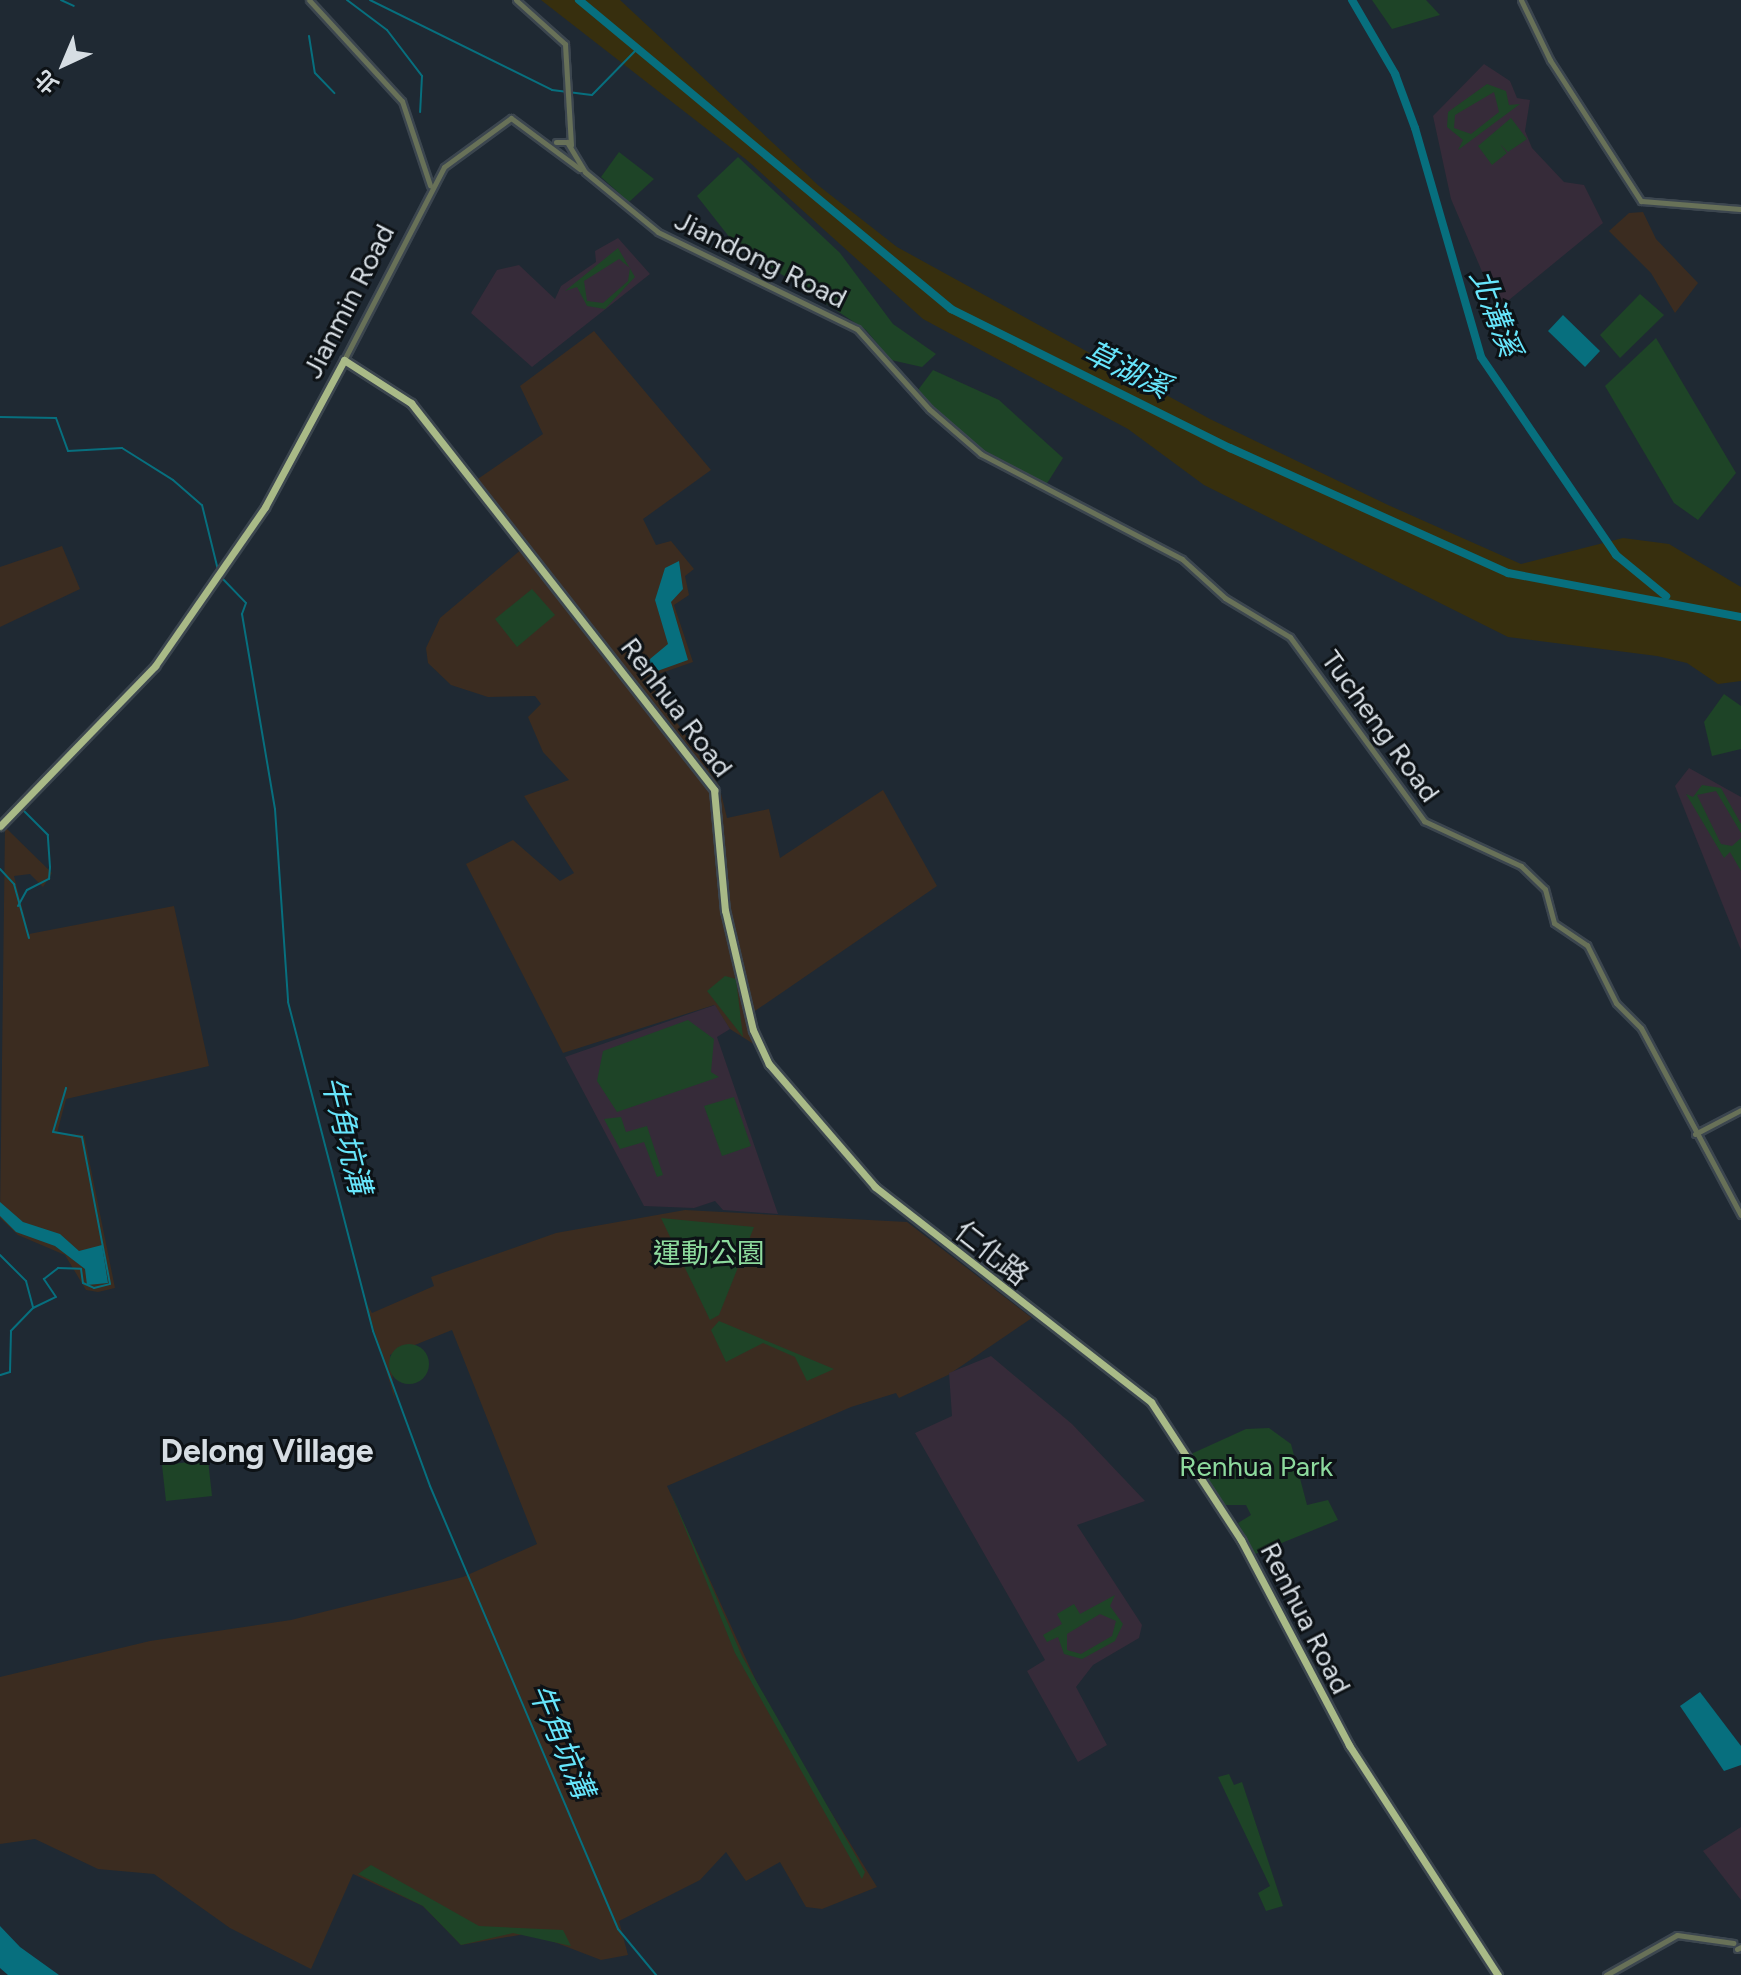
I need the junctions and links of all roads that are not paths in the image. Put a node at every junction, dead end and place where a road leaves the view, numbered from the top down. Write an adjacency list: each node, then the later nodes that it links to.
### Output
1 (309, 0): 11 (street)
2 (516, 0): 4 (street, Jiandong Road)
3 (1521, 0): 12 (street)
4 (570, 125): 6 (street); 9 (street, Jiandong Road)
5 (546, 140): 6 (street); 8 (street, Jiandong Road); 11 (street, Jianmin Road)
6 (557, 140): 7 (street); 8 (street)
7 (568, 145): 8 (street); 9 (street)
8 (558, 151): 10 (street, Jiandong Road)
9 (573, 154): 10 (street, Jiandong Road)
10 (585, 172): 14 (street, Jiandong Road)
11 (430, 186): 13 (street, Jianmin Road)
12 (1741, 209)
13 (344, 360): 15 (main road, Jianmin Road); 20 (main road, 仁化路)
14 (910, 389): 17 (street, Tucheng Road)
15 (0, 826)
16 (1741, 1110): 17 (street)
17 (1695, 1134): 18 (street, Tucheng Road)
18 (1741, 1215)
19 (1737, 1947): 21 (street)
20 (1498, 1975)
21 (1606, 1975)

